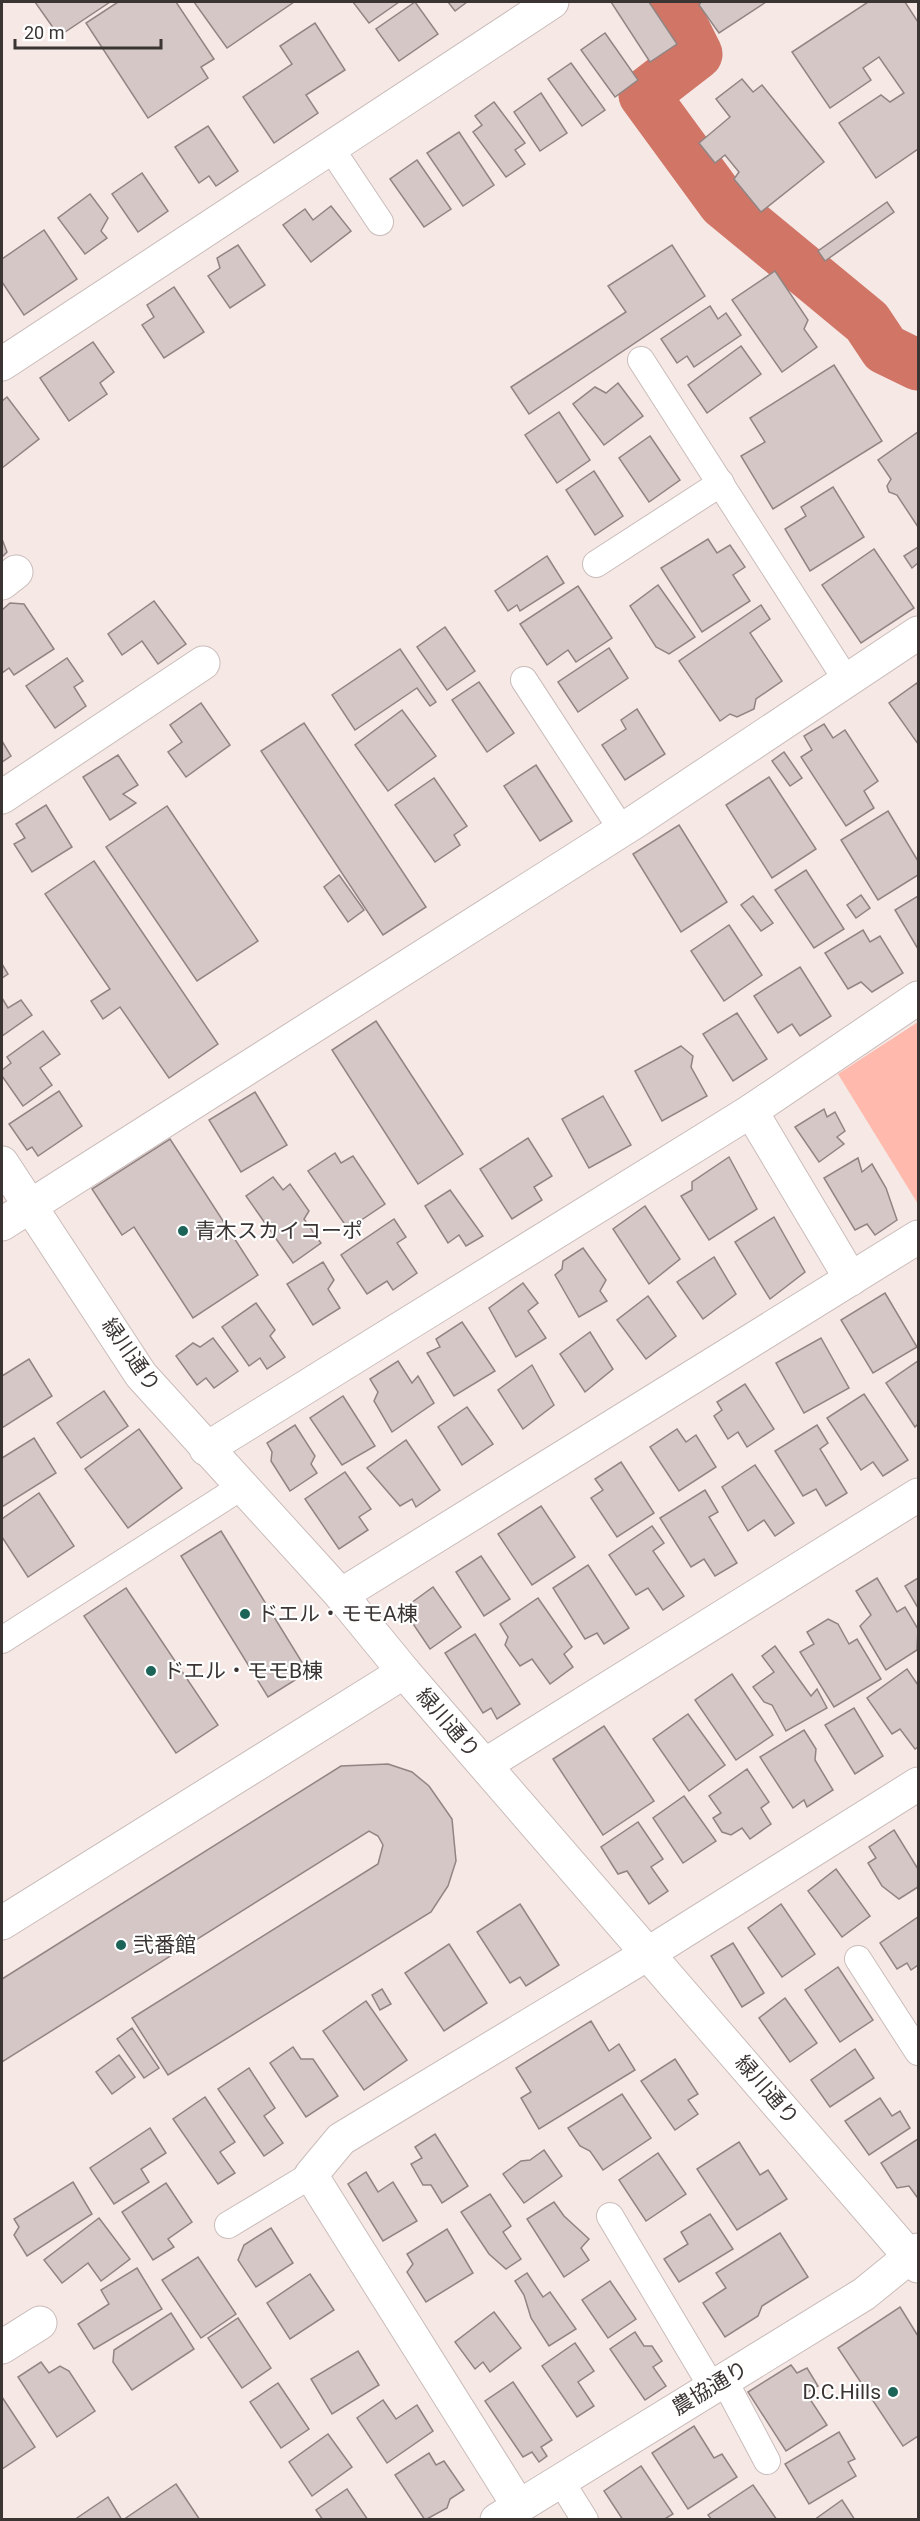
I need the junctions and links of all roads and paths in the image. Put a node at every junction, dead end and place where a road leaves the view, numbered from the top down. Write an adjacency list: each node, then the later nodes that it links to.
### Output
1 (552, 2): 2 (street)
2 (330, 147): 3 (lane); 5 (street)
3 (380, 222)
4 (641, 360): 6 (lane)
5 (2, 364)
6 (721, 483): 7 (lane); 11 (lane)
7 (596, 564)
8 (918, 633): 11 (street)
9 (203, 663): 12 (street)
10 (524, 680): 13 (lane)
11 (847, 681): 13 (street)
12 (2, 797)
13 (622, 830): 17 (street)
14 (918, 998): 15 (street)
15 (751, 1111): 20 (street); 21 (street)
16 (2, 1163): 17 (street, 緑川通り)
17 (31, 1205): 18 (street); 21 (street, 緑川通り)
18 (2, 1224)
19 (918, 1237): 20 (street)
20 (851, 1279): 24 (street)
21 (206, 1449): 22 (street, 緑川通り)
22 (241, 1487): 24 (street, 緑川通り); 25 (lane)
23 (918, 1495): 27 (street)
24 (341, 1595): 26 (street, 緑川通り)
25 (2, 1640)
26 (404, 1672): 27 (street, 緑川通り); 29 (street)
27 (485, 1765): 30 (street, 緑川通り)
28 (918, 1784): 30 (street)
29 (2, 1923)
30 (649, 1953): 33 (street); 36 (street, 緑川通り)
31 (858, 1959): 32 (lane)
32 (918, 2052)
33 (311, 2175): 35 (lane); 42 (street)
34 (610, 2216): 39 (lane)
35 (228, 2225)
36 (916, 2257): 39 (street, 農協通り)
37 (40, 2323): 38 (street)
38 (2, 2347)
39 (718, 2383): 40 (lane); 41 (street, 農協通り)
40 (767, 2461)
41 (560, 2480): 42 (street, 農協通り); 43 (lane)
42 (507, 2512)
43 (585, 2520)

